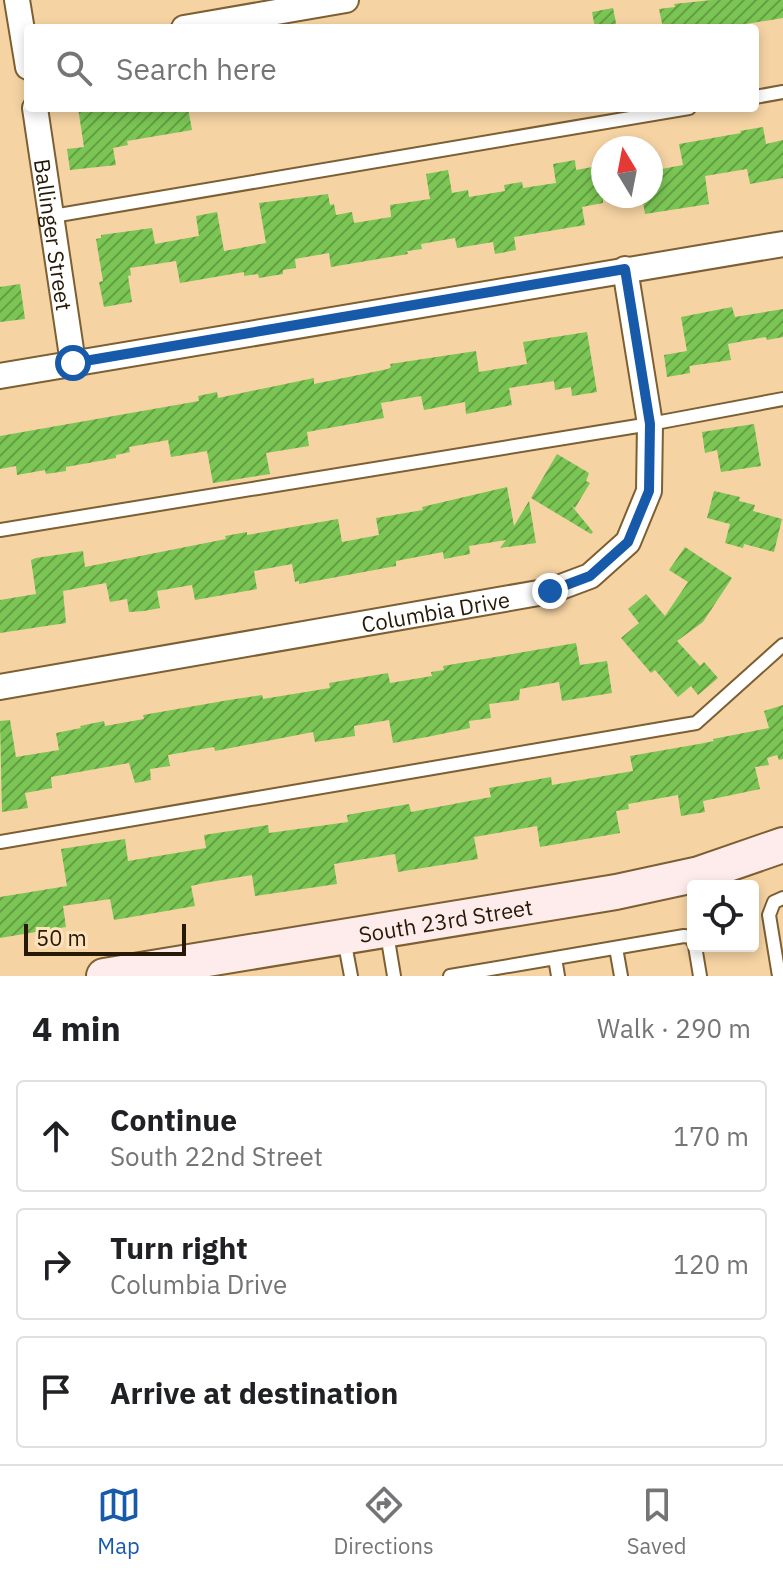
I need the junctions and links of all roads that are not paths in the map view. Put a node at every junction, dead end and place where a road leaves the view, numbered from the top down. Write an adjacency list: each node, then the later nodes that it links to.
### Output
1 (17, 0): 4 (street)
2 (346, 0): 3 (street)
3 (207, 24)
4 (24, 41)
5 (783, 92): 6 (lane)
6 (759, 96)
7 (36, 112): 9 (street, Ballinger Street)
8 (665, 112): 9 (lane)
9 (53, 216): 12 (street, Ballinger Street)
10 (783, 244): 11 (street)
11 (625, 269): 12 (street); 15 (street, Columbia Drive)
12 (73, 363): 13 (street)
13 (0, 376)
14 (783, 399): 15 (lane)
15 (650, 424): 16 (lane); 18 (street, Columbia Drive)
16 (0, 530)
17 (783, 645): 19 (lane)
18 (0, 687)
19 (0, 842)
20 (783, 845): 22 (street, South 23rd Street)
21 (783, 898): 37 (lane)
22 (387, 931): 23 (street, South 23rd Street); 32 (lane)
23 (344, 936): 28 (street, South 23rd Street); 31 (lane)
24 (687, 936): 25 (lane)
25 (616, 948): 27 (lane); 35 (lane)
26 (696, 952): 36 (lane)
27 (555, 958): 29 (lane); 34 (lane)
28 (171, 971): 30 (street, South 23rd Street)
29 (494, 972): 33 (lane)
30 (117, 975)
31 (351, 976)
32 (394, 976)
33 (450, 976)
34 (558, 976)
35 (621, 976)
36 (700, 976)
37 (779, 976)

